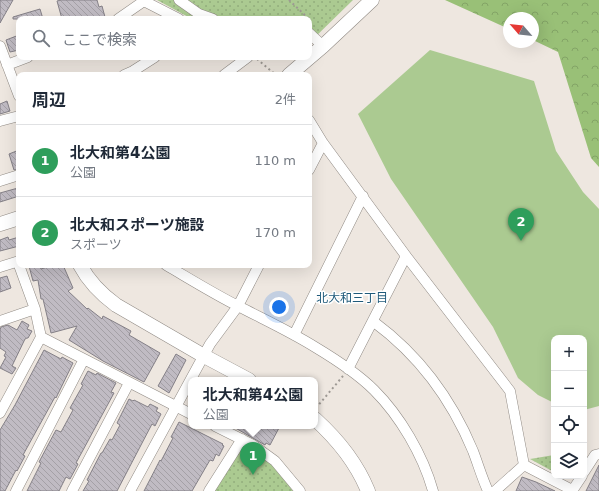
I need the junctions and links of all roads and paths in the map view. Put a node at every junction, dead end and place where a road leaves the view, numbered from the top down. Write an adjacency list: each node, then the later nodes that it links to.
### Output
1 (179, 0): 7 (street)
2 (289, 0): 8 (path)
3 (372, 0): 11 (street)
4 (143, 1): 5 (street); 6 (street)
5 (122, 16)
6 (173, 16)
7 (205, 16)
8 (305, 16)
9 (312, 35): 11 (street)
10 (0, 46): 18 (street)
11 (323, 46): 12 (street)
12 (312, 55)
13 (20, 60): 18 (street)
14 (150, 60): 19 (street)
15 (244, 60): 20 (street)
16 (259, 60): 21 (path)
17 (307, 60): 22 (street)
18 (7, 65): 23 (street)
19 (131, 72)
20 (228, 72)
21 (273, 72)
22 (293, 72)
23 (16, 88)
24 (16, 117): 25 (street)
25 (0, 121)
26 (312, 125): 27 (street)
27 (323, 143): 28 (street); 31 (street)
28 (312, 164)
29 (16, 177): 30 (street)
30 (0, 181)
31 (363, 196): 34 (street); 45 (street)
32 (16, 219): 33 (street)
33 (0, 224)
34 (406, 256): 44 (street); 62 (street)
35 (16, 264): 36 (street)
36 (0, 267)
37 (21, 268): 42 (street)
38 (82, 268): 47 (street)
39 (171, 268): 41 (street)
40 (257, 268): 41 (street)
41 (238, 306): 45 (street); 47 (street)
42 (35, 309): 43 (street); 46 (street)
43 (0, 321)
44 (374, 322): 49 (street); 72 (street)
45 (294, 335): 49 (street)
46 (41, 337): 48 (street); 57 (street)
47 (204, 356): 50 (street); 51 (street)
48 (84, 359): 52 (street); 65 (street)
49 (348, 369): 55 (path); 71 (street)
50 (192, 377)
51 (243, 377)
52 (129, 383): 54 (street); 66 (street)
53 (188, 384): 54 (street)
54 (175, 406): 56 (street); 67 (street)
55 (318, 406)
56 (188, 412)
57 (0, 413)
58 (318, 422): 70 (street)
59 (221, 429): 60 (street)
60 (242, 439): 68 (street); 69 (street)
61 (599, 454): 63 (street)
62 (524, 465): 73 (street); 74 (street)
63 (587, 467)
64 (580, 479): 74 (street)
65 (16, 491)
66 (72, 491)
67 (130, 491)
68 (208, 491)
69 (300, 491)
70 (368, 491)
71 (433, 491)
72 (488, 491)
73 (496, 491)
74 (572, 491)

